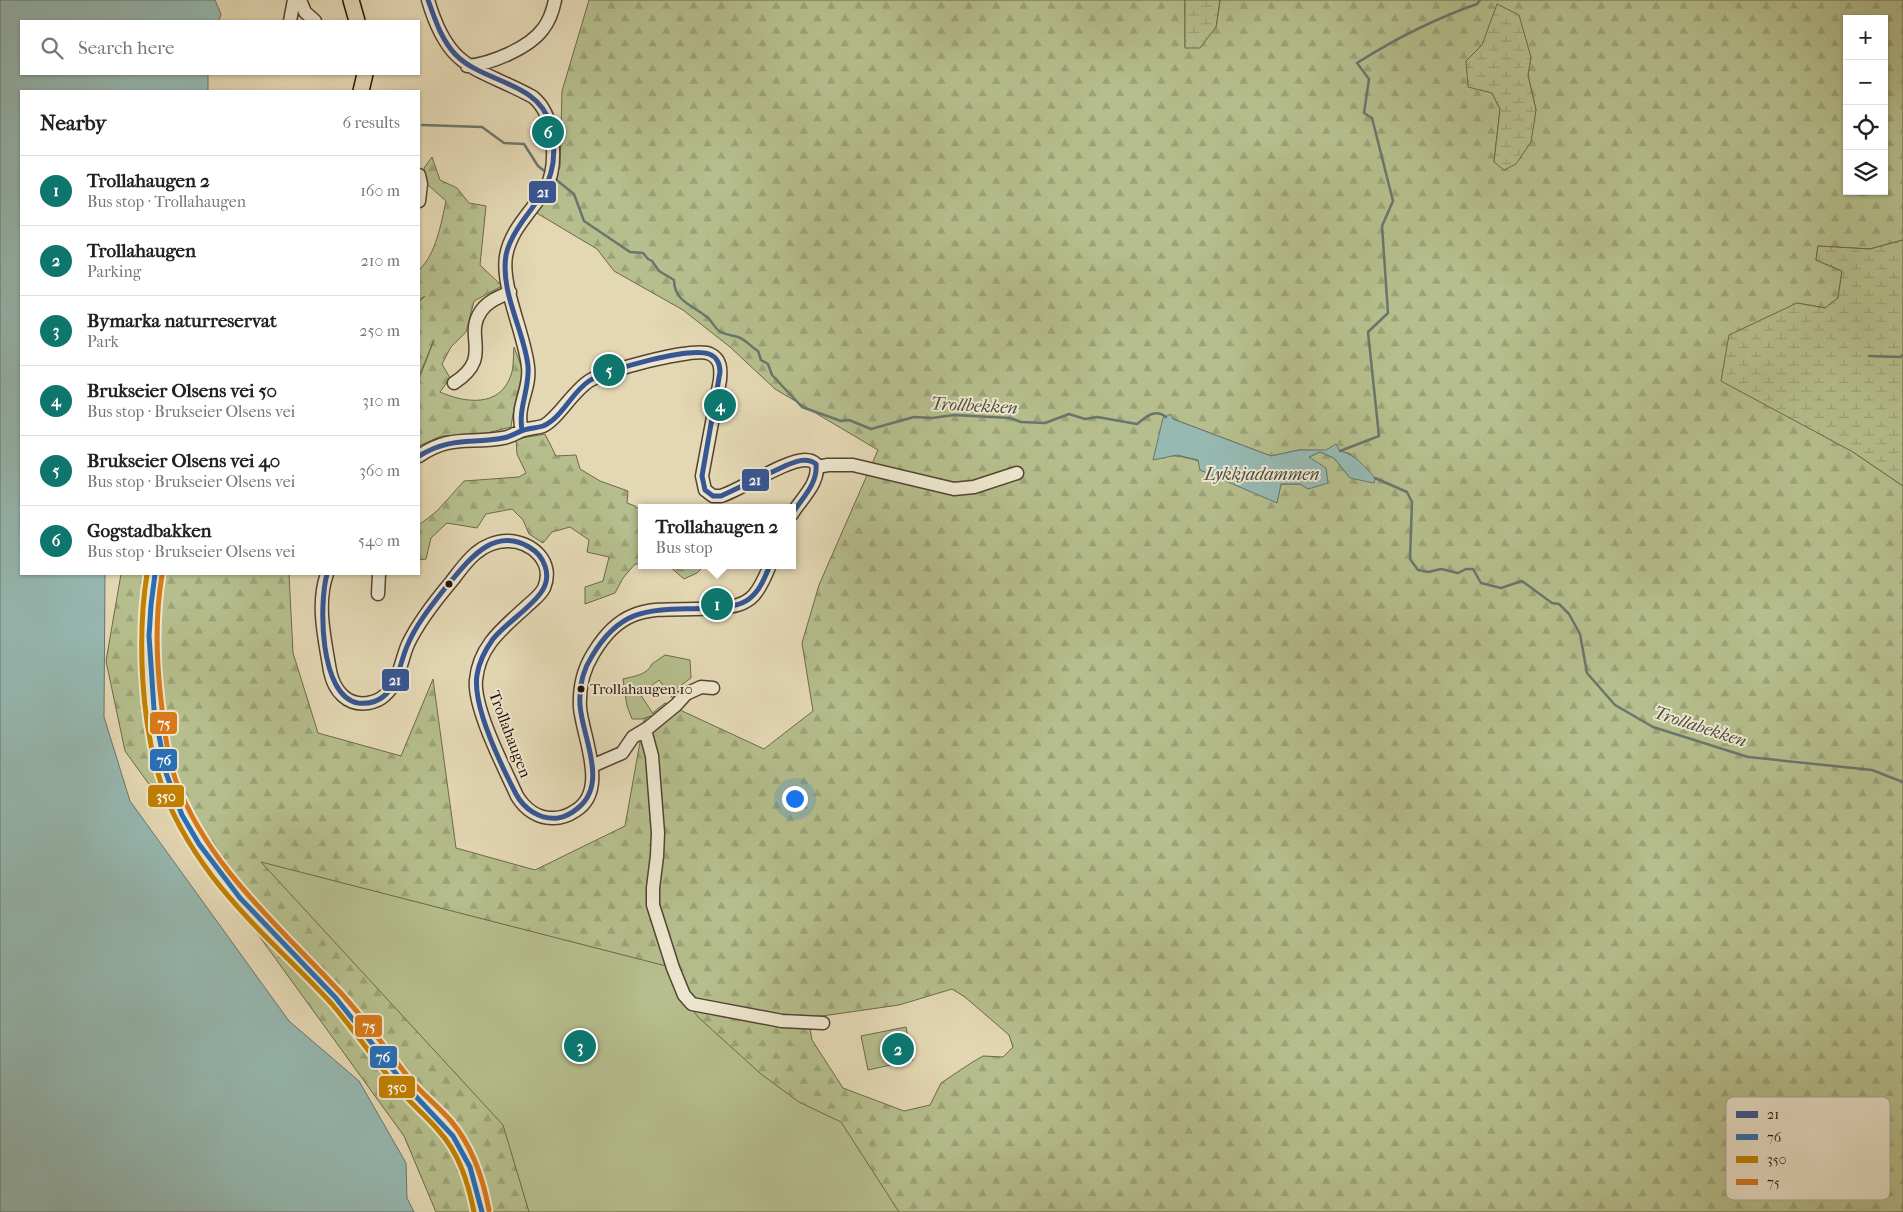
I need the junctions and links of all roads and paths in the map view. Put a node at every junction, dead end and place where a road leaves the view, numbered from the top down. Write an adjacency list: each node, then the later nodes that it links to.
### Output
1 (294, 0): 6 (street)
2 (300, 0): 7 (street)
3 (351, 0): 8 (main road)
4 (428, 0): 9 (street)
5 (555, 0): 9 (street)
6 (290, 20)
7 (314, 20)
8 (357, 20)
9 (467, 66): 14 (street)
10 (365, 75): 11 (main road)
11 (361, 90)
12 (420, 180): 13 (street)
13 (420, 193)
14 (510, 292): 15 (street); 16 (street)
15 (454, 383)
16 (522, 430): 17 (street); 18 (street)
17 (420, 455)
18 (817, 467): 19 (street); 20 (street)
19 (1017, 473)
20 (796, 508)
21 (768, 569): 28 (street, Trollahaugen)
22 (155, 575): 30 (main road)
23 (327, 575): 28 (street, Trollahaugen)
24 (379, 575): 25 (street)
25 (378, 594)
26 (713, 688): 27 (street)
27 (645, 730): 28 (street); 29 (street)
28 (592, 766)
29 (823, 1023)
30 (482, 1212)

